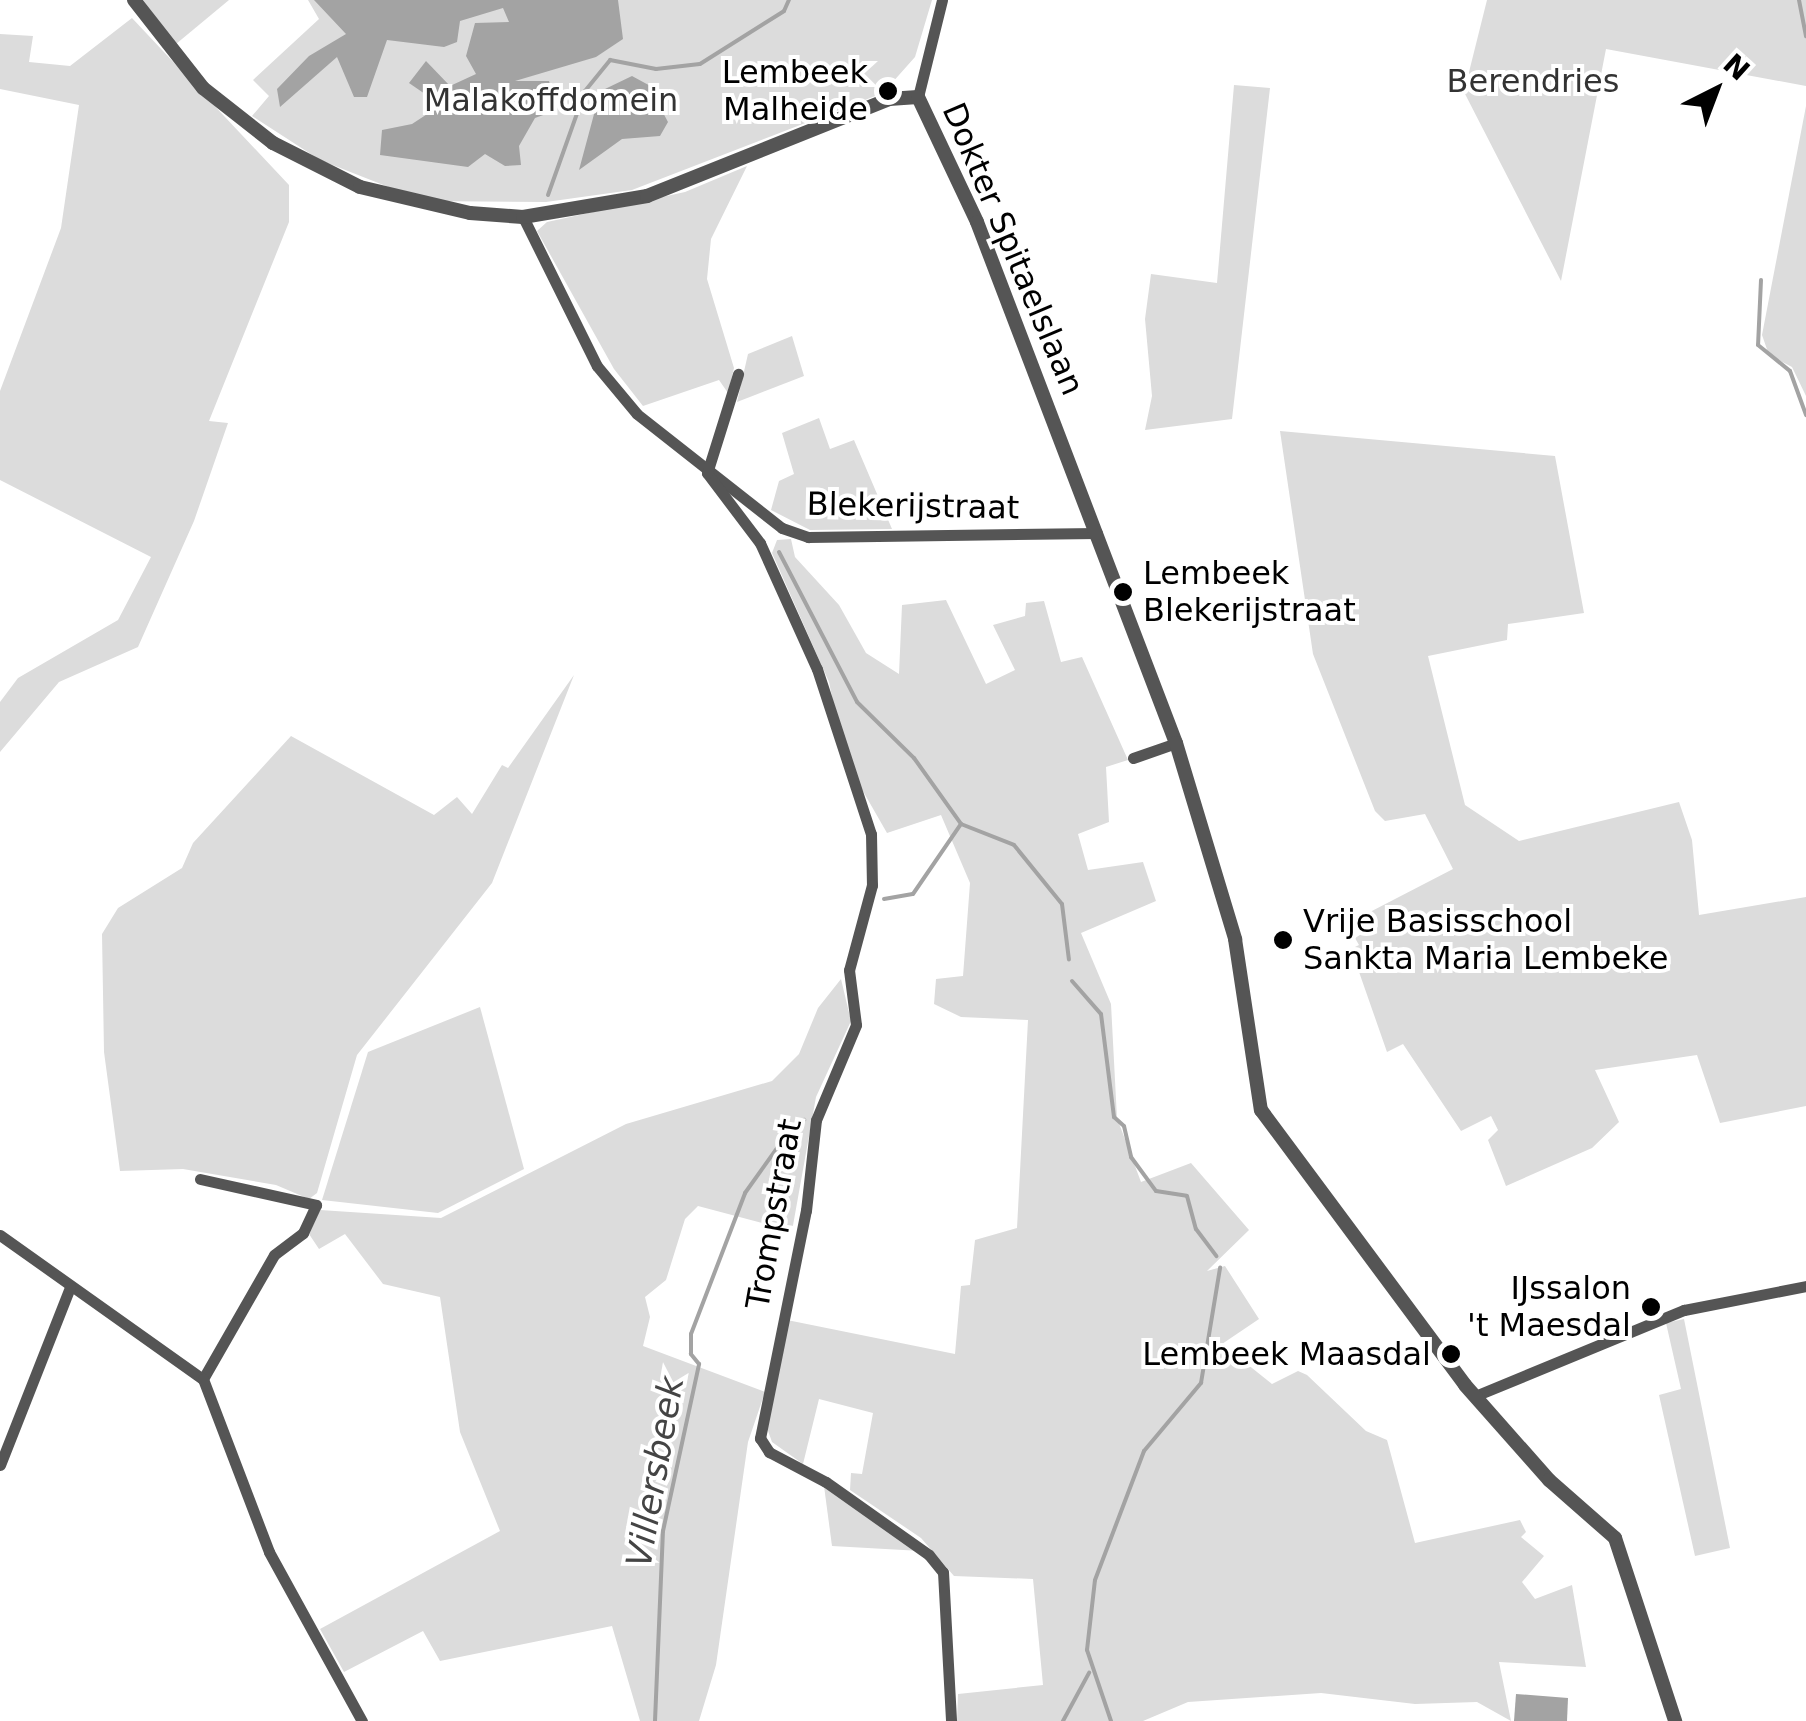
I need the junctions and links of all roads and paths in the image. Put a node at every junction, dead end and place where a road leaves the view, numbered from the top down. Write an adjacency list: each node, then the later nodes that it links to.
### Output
1 (134, 0): 4 (street, Dokter Spitaelslaan)
2 (942, 0): 3 (street)
3 (918, 97): 4 (street, Dokter Spitaelslaan); 8 (street, Dokter Spitaelslaan)
4 (522, 217): 6 (street, Blekerijstraat)
5 (738, 374): 6 (street)
6 (707, 473): 7 (street, Blekerijstraat); 9 (street, Trompstraat)
7 (782, 528): 8 (street, Blekerijstraat); 9 (street)
8 (1097, 533): 10 (street, Dokter Spitaelslaan)
9 (760, 543): 20 (street, Trompstraat)
10 (1176, 743): 11 (street); 17 (street, Dokter Spitaelslaan)
11 (1133, 758)
12 (200, 1178): 16 (street)
13 (0, 1235): 15 (street)
14 (1806, 1286): 17 (street)
15 (70, 1288): 16 (street); 18 (street)
16 (203, 1378): 19 (street)
17 (1474, 1396): 21 (street, Dokter Spitaelslaan)
18 (0, 1464)
19 (362, 1721)
20 (951, 1721)
21 (1675, 1721)

